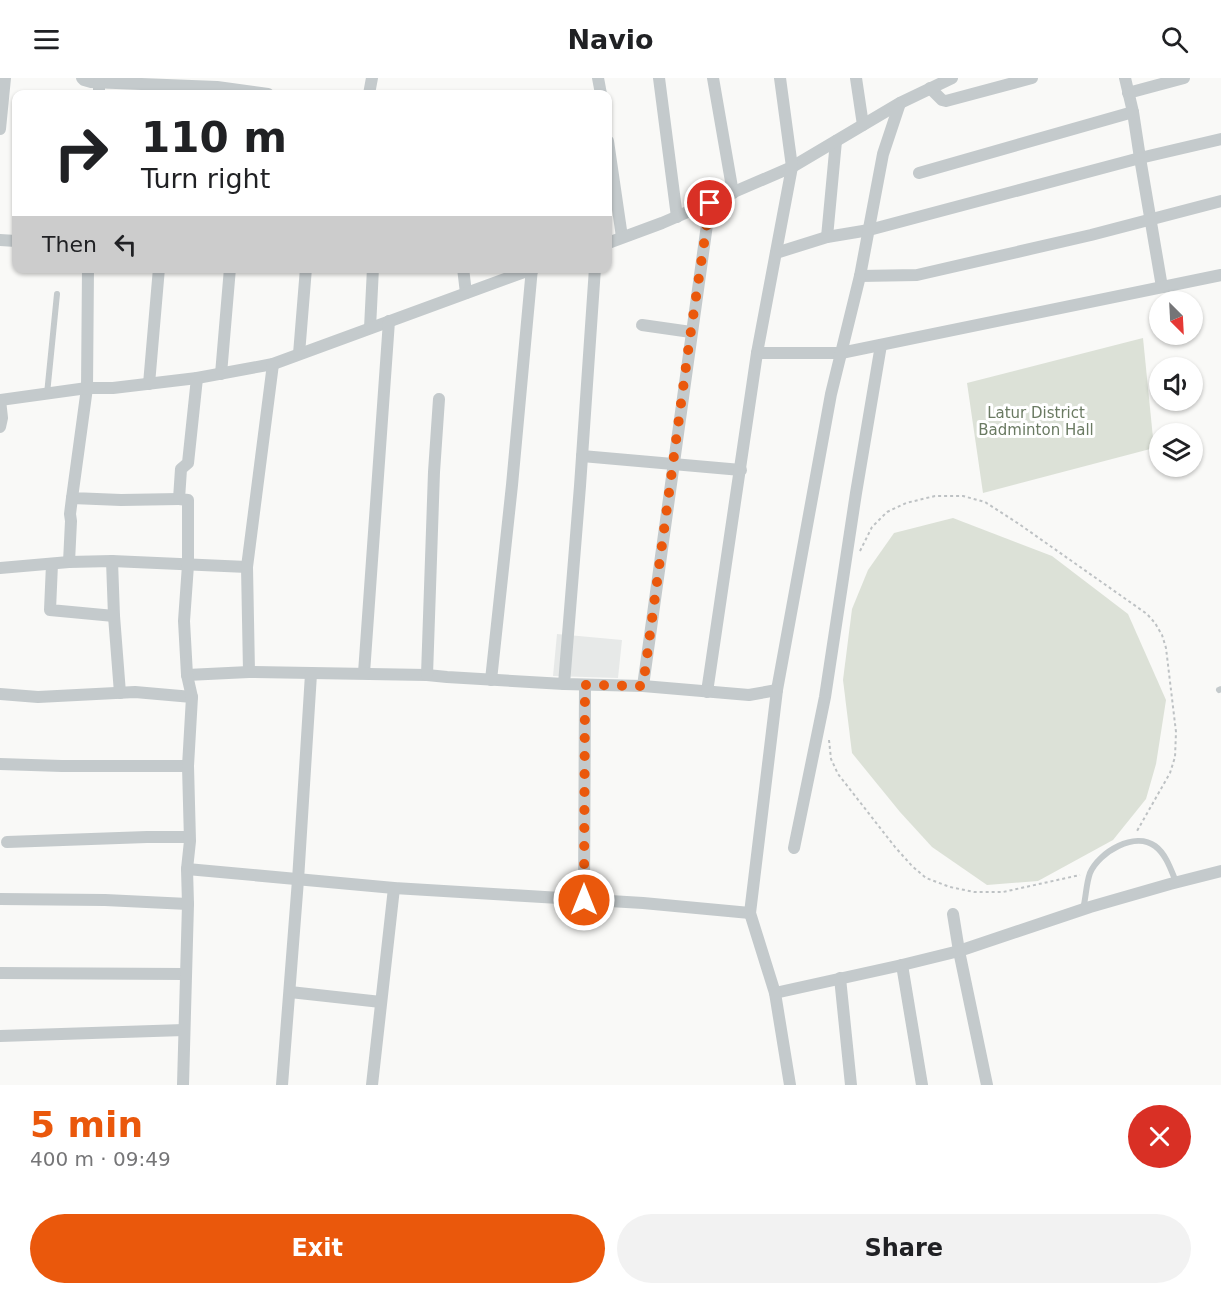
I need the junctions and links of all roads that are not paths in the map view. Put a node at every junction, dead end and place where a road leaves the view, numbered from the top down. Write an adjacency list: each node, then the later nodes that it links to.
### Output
1 (5, 78): 22 (street)
2 (82, 78): 14 (street)
3 (659, 78): 32 (street)
4 (713, 78): 29 (street)
5 (780, 78): 26 (street)
6 (856, 78): 21 (street)
7 (920, 78): 17 (street)
8 (952, 78): 17 (street)
9 (1032, 78): 17 (street)
10 (1125, 78): 18 (street)
11 (1184, 78): 18 (street)
12 (146, 81): 14 (street); 15 (street)
13 (217, 83): 15 (street); 16 (street)
14 (99, 88)
15 (170, 90)
16 (232, 90)
17 (926, 90): 19 (street)
18 (1128, 93): 20 (street)
19 (900, 103): 21 (street); 34 (street)
20 (1133, 112): 25 (street); 28 (street)
21 (863, 125): 24 (street)
22 (0, 129)
23 (1221, 139): 25 (street)
24 (836, 141): 26 (street); 36 (street)
25 (1140, 158): 33 (street); 34 (street)
26 (792, 167): 29 (street); 38 (street)
27 (612, 168): 35 (street)
28 (920, 173)
29 (733, 193): 31 (street)
30 (1221, 201): 33 (street)
31 (710, 203): 32 (street); 56 (street)
32 (677, 217): 35 (street)
33 (1149, 219): 49 (street); 50 (street)
34 (869, 230): 36 (street); 49 (street)
35 (622, 237): 37 (street)
36 (827, 237): 38 (street)
37 (612, 241)
38 (776, 253): 58 (street)
39 (88, 273): 65 (street)
40 (159, 273): 64 (street)
41 (230, 273): 62 (street)
42 (306, 273): 60 (street)
43 (373, 273): 55 (street)
44 (464, 273): 51 (street)
45 (522, 273): 51 (street)
46 (533, 273): 87 (street)
47 (595, 273): 70 (street)
48 (1221, 275): 50 (street)
49 (860, 276): 59 (street)
50 (1162, 287): 57 (street)
51 (466, 293): 53 (street)
52 (57, 294): 66 (lane)
53 (389, 321): 55 (street); 83 (street)
54 (642, 325): 56 (street)
55 (370, 328): 60 (street)
56 (691, 332): 71 (street)
57 (882, 345): 59 (street); 100 (street)
58 (757, 353): 59 (street); 72 (street)
59 (842, 353): 91 (street)
60 (299, 354): 61 (street)
61 (273, 364): 62 (street); 80 (street)
62 (221, 374): 63 (street)
63 (197, 378): 64 (street); 74 (street)
64 (149, 384): 65 (street)
65 (87, 388): 66 (street); 73 (street)
66 (47, 394): 68 (street)
67 (439, 399): 86 (street)
68 (0, 400): 69 (street)
69 (0, 427)
70 (582, 456): 71 (street); 88 (street)
71 (673, 463): 72 (street); 90 (street)
72 (741, 470): 92 (street)
73 (72, 498): 74 (street); 76 (street)
74 (179, 499): 78 (street)
75 (112, 561): 76 (street); 78 (street); 81 (street)
76 (69, 562): 77 (street)
77 (52, 564): 79 (street); 81 (street)
78 (188, 565): 80 (street); 85 (street)
79 (0, 567)
80 (247, 567): 82 (street)
81 (114, 616): 93 (street)
82 (249, 672): 84 (street); 85 (street)
83 (364, 673): 84 (street); 86 (street)
84 (311, 674): 103 (street)
85 (187, 675): 95 (street)
86 (427, 675): 87 (street)
87 (491, 680): 88 (street)
88 (564, 684): 89 (street)
89 (585, 685): 90 (street); 107 (street)
90 (643, 686): 92 (street)
91 (777, 690): 92 (street); 110 (street)
92 (708, 692)
93 (120, 693): 94 (street); 95 (street)
94 (0, 694)
95 (192, 697): 97 (street)
96 (0, 764): 97 (street)
97 (188, 766): 98 (street)
98 (189, 837): 99 (street); 101 (street)
99 (7, 842)
100 (794, 848)
101 (187, 869): 103 (street); 108 (street)
102 (1221, 871): 104 (street)
103 (298, 880): 105 (street); 117 (street)
104 (1176, 882): 109 (street); 109 (lane)
105 (394, 888): 107 (street); 119 (street)
106 (0, 899): 108 (street)
107 (584, 900): 110 (street)
108 (188, 904): 115 (street)
109 (1083, 909): 112 (street)
110 (750, 913): 118 (street)
111 (953, 914): 112 (street)
112 (959, 951): 113 (street); 128 (street)
113 (902, 965): 116 (street); 127 (street)
114 (0, 973): 115 (street)
115 (186, 974): 120 (street)
116 (840, 978): 118 (street); 126 (street)
117 (290, 992): 119 (street); 123 (street)
118 (775, 993): 125 (street)
119 (381, 1002): 124 (street)
120 (184, 1030): 121 (street); 122 (street)
121 (0, 1036)
122 (183, 1085)
123 (282, 1085)
124 (372, 1085)
125 (790, 1085)
126 (851, 1085)
127 (922, 1085)
128 (987, 1085)

